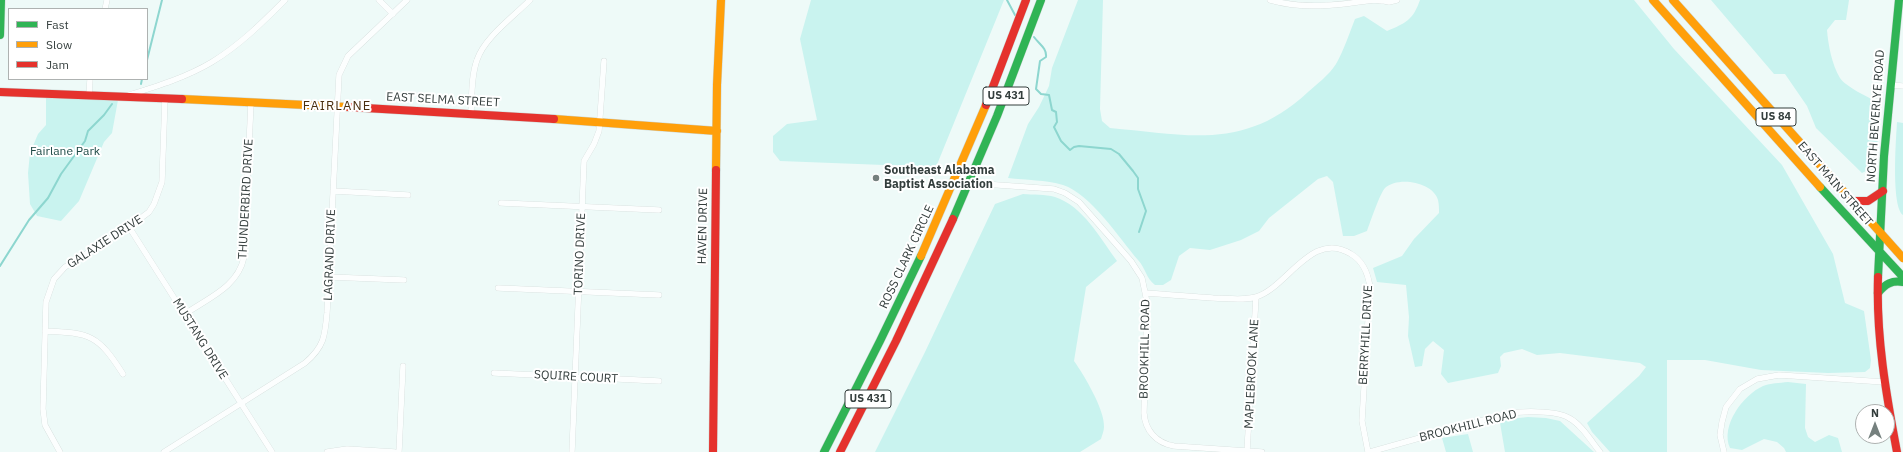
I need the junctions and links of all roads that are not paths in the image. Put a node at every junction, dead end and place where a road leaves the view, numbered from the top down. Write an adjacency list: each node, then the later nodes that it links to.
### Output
1 (1, 0): 16 (main road)
2 (285, 0): 23 (street)
3 (379, 0): 15 (street)
4 (407, 0): 15 (street, LAGRAND DRIVE)
5 (530, 0): 27 (street)
6 (721, 0): 29 (main road, HAVEN DRIVE)
7 (1026, 0): 30 (main road, ROSS CLARK CIRCLE / US 431)
8 (1041, 0): 31 (main road, US 431)
9 (1270, 0): 10 (street)
10 (1381, 0): 11 (street)
11 (1397, 0)
12 (1653, 0): 41 (main road, EAST MAIN STREET / US 84)
13 (1673, 0): 35 (main road, EAST MAIN STREET / US 84)
14 (1899, 0): 19 (main road, NORTH BEVERLYE ROAD)
15 (393, 14): 26 (street, LAGRAND DRIVE)
16 (0, 35)
17 (604, 61): 28 (street, TORINO DRIVE)
18 (90, 80): 22 (street)
19 (1890, 85): 20 (street); 33 (main road, NORTH BEVERLYE ROAD)
20 (1903, 86)
21 (0, 92): 22 (main road, EAST SELMA STREET)
22 (90, 96): 23 (main road, EAST SELMA STREET)
23 (125, 96): 24 (main road, EAST SELMA STREET)
24 (165, 98): 25 (main road, EAST SELMA STREET); 39 (street, GALAXIE DRIVE)
25 (251, 102): 26 (main road, EAST SELMA STREET); 55 (street, THUNDERBIRD DRIVE)
26 (337, 106): 27 (main road, EAST SELMA STREET); 32 (street, LAGRAND DRIVE)
27 (471, 113): 28 (main road, EAST SELMA STREET)
28 (600, 122): 29 (main road, EAST SELMA STREET); 37 (street, TORINO DRIVE)
29 (717, 131): 72 (main road, HAVEN DRIVE)
30 (957, 178): 31 (street, BROOKHILL ROAD); 47 (main road, ROSS CLARK CIRCLE / US 431)
31 (970, 183): 49 (main road, US 431); 51 (street, BROOKHILL ROAD)
32 (333, 191): 34 (street); 43 (street, LAGRAND DRIVE)
33 (1883, 191): 35 (main road); 40 (main road, NORTH BEVERLYE ROAD)
34 (408, 195)
35 (1851, 201): 40 (main road, EAST MAIN STREET / US 84)
36 (501, 203): 37 (street)
37 (582, 206): 38 (street); 50 (street, TORINO DRIVE)
38 (659, 210)
39 (129, 227): 55 (street, MUSTANG DRIVE); 56 (street, GALAXIE DRIVE)
40 (1880, 234): 41 (main road, NORTH BEVERLYE ROAD); 42 (main road, EAST MAIN STREET / US 84)
41 (1879, 252): 44 (main road, EAST MAIN STREET / US 84); 52 (main road, NORTH BEVERLYE ROAD)
42 (1903, 258)
43 (329, 277): 45 (street); 63 (street, LAGRAND DRIVE)
44 (1903, 277)
45 (404, 280)
46 (1903, 282): 52 (main road)
47 (908, 285): 49 (main road); 73 (main road, ROSS CLARK CIRCLE / US 431)
48 (498, 288): 50 (street)
49 (922, 291): 74 (main road, US 431)
50 (578, 292): 53 (street); 60 (street, TORINO DRIVE)
51 (1146, 293): 54 (street, BERRYHILL DRIVE); 65 (street, BROOKHILL ROAD)
52 (1878, 293): 62 (main road, NORTH BEVERLYE ROAD)
53 (659, 296)
54 (1256, 297): 65 (street, MAPLEBROOK LANE); 76 (street, BERRYHILL DRIVE)
55 (185, 314): 63 (street, MUSTANG DRIVE)
56 (45, 332): 59 (street); 66 (street, GALAXIE DRIVE)
57 (403, 366): 70 (street)
58 (494, 373): 60 (street, SQUIRE COURT)
59 (123, 374)
60 (575, 377): 61 (street, SQUIRE COURT); 71 (street, TORINO DRIVE)
61 (659, 381)
62 (1884, 382): 78 (street); 79 (main road, NORTH BEVERLYE ROAD)
63 (241, 404): 64 (street, LAGRAND DRIVE); 67 (street, MUSTANG DRIVE)
64 (168, 451)
65 (1247, 451): 75 (street, BROOKHILL ROAD)
66 (60, 452)
67 (272, 452)
68 (327, 452): 69 (street)
69 (395, 452)
70 (399, 452)
71 (572, 452)
72 (713, 452)
73 (824, 452)
74 (840, 452)
75 (1262, 452)
76 (1369, 452): 77 (street, BROOKHILL ROAD)
77 (1600, 452)
78 (1724, 452)
79 (1897, 452)

